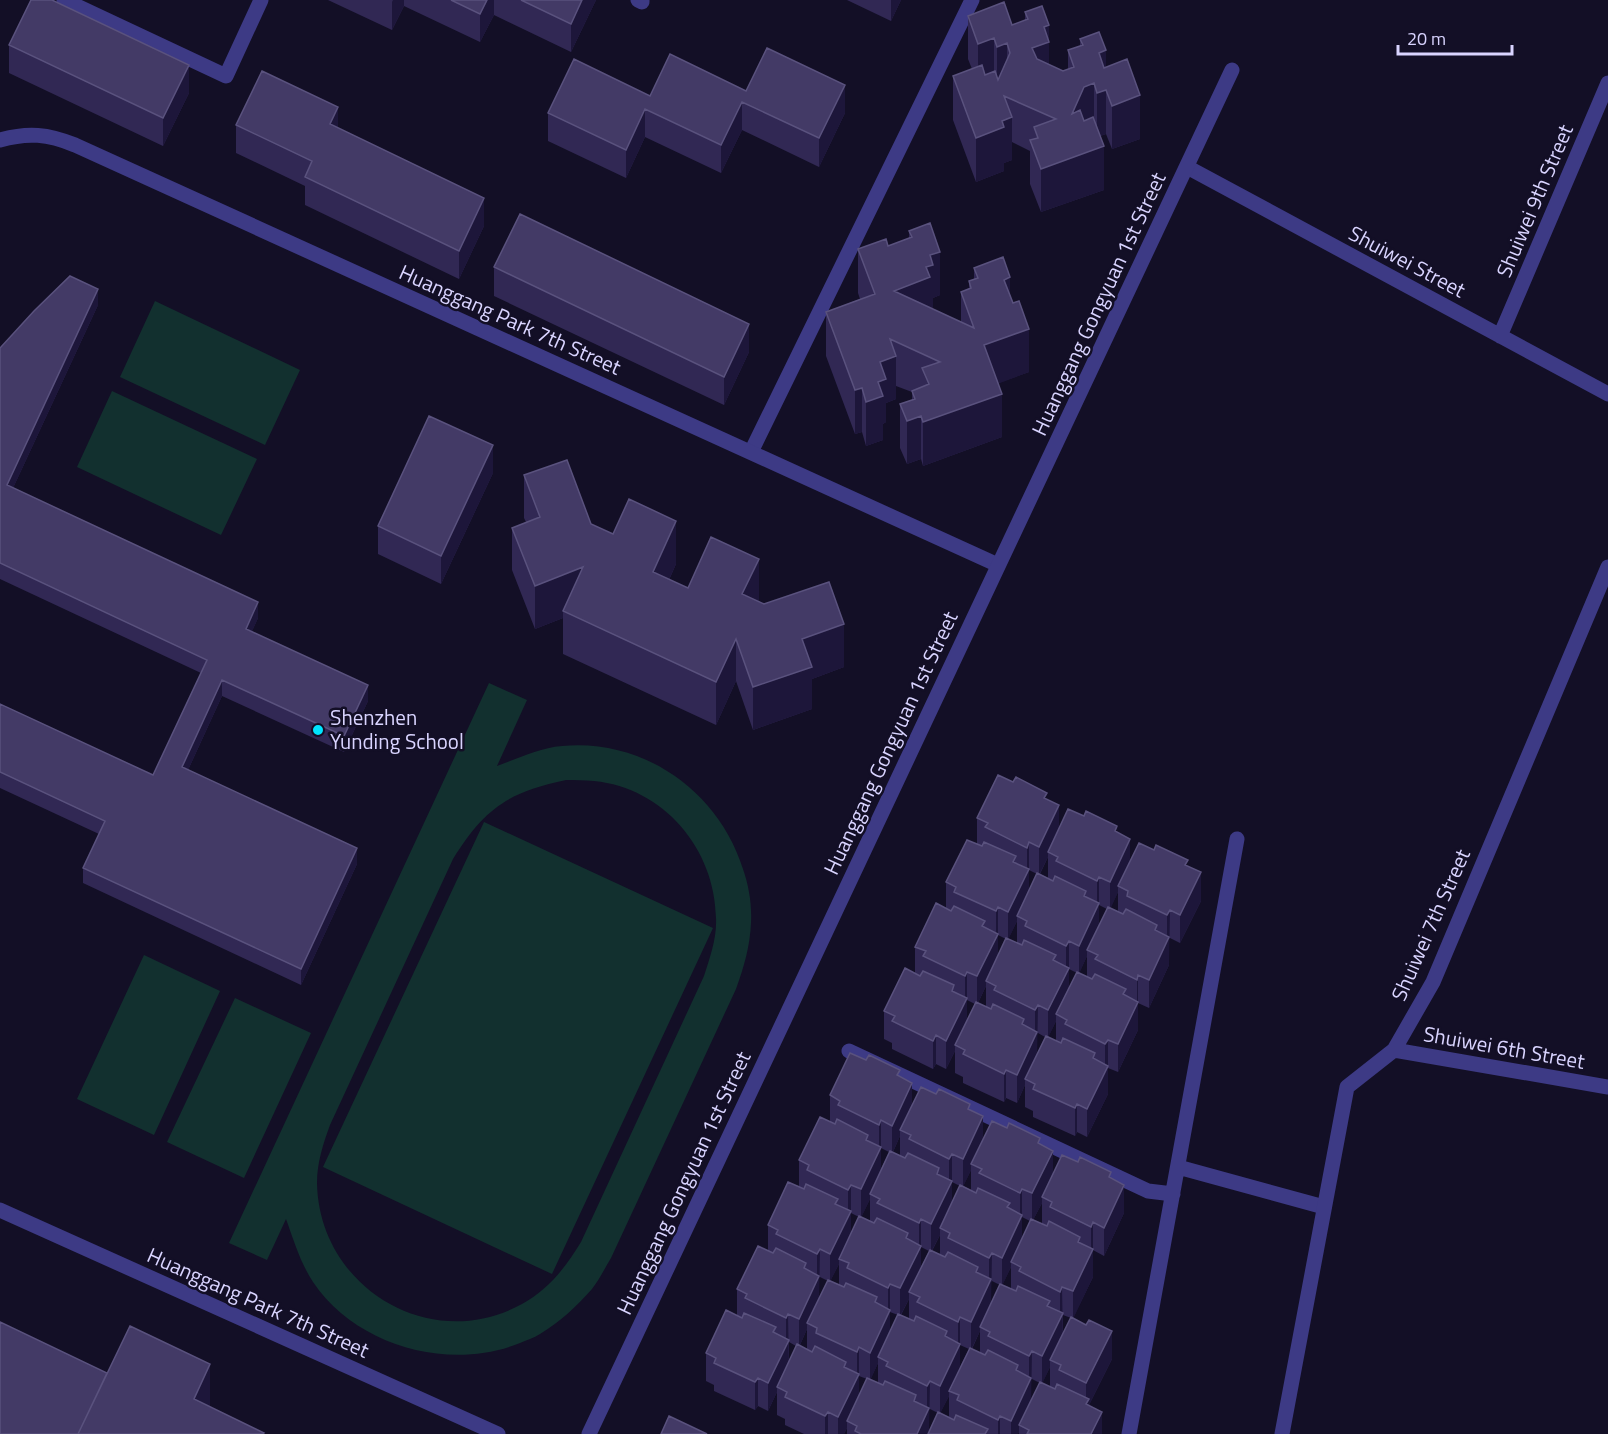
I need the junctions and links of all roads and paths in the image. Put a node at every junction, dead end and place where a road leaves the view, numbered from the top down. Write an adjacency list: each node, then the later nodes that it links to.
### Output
1 (64, 0): 2 (street)
2 (261, 0)
3 (972, 0): 10 (street)
4 (1232, 70): 7 (street, Huanggang Gongyuan 1st Street)
5 (1608, 83): 8 (street, Shuiwei 9th Street)
6 (0, 140): 10 (street, Huanggang Park 7th Street)
7 (1187, 167): 8 (street, Shuiwei Street); 11 (street, Huanggang Gongyuan 1st Street)
8 (1500, 336): 9 (street, Shuiwei Street)
9 (1608, 394)
10 (751, 452): 11 (street, Huanggang Park 7th Street)
11 (998, 565): 22 (street, Huanggang Gongyuan 1st Street)
12 (1608, 567): 14 (street, Shuiwei 7th Street)
13 (1237, 839): 17 (street)
14 (1394, 1050): 16 (street, Shuiwei 6th Street); 19 (street, Shuiwei 7th Street)
15 (849, 1051): 18 (street)
16 (1608, 1087)
17 (1178, 1167): 18 (street); 19 (street)
18 (1173, 1194): 23 (street)
19 (1324, 1206): 24 (street, Shuiwei 7th Street)
20 (0, 1210): 21 (street, Huanggang Park 7th Street)
21 (498, 1434)
22 (589, 1434)
23 (1129, 1434)
24 (1282, 1434)

